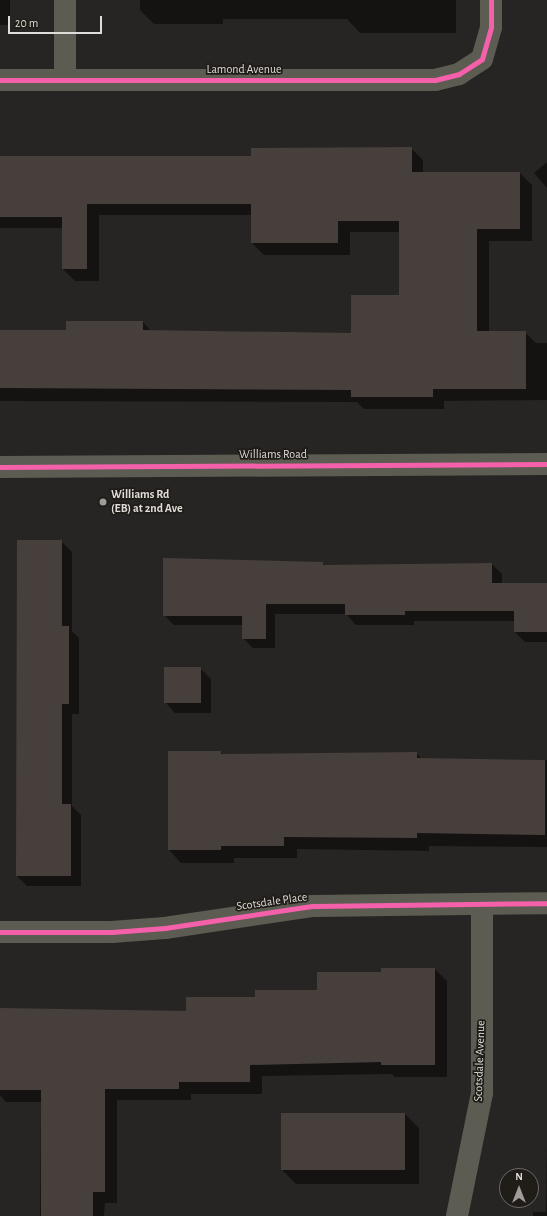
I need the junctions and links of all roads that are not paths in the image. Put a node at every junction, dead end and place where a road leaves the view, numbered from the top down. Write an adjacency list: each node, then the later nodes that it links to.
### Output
1 (66, 0): 4 (street)
2 (492, 0): 4 (street, Lamond Avenue)
3 (0, 80): 4 (street, Lamond Avenue)
4 (65, 80)
5 (547, 464): 6 (street, Williams Road)
6 (0, 467)
7 (547, 903): 8 (street, Scotsdale Place)
8 (482, 904): 9 (street, Scotsdale Place); 10 (street, Scotsdale Avenue)
9 (0, 932)
10 (457, 1216)

